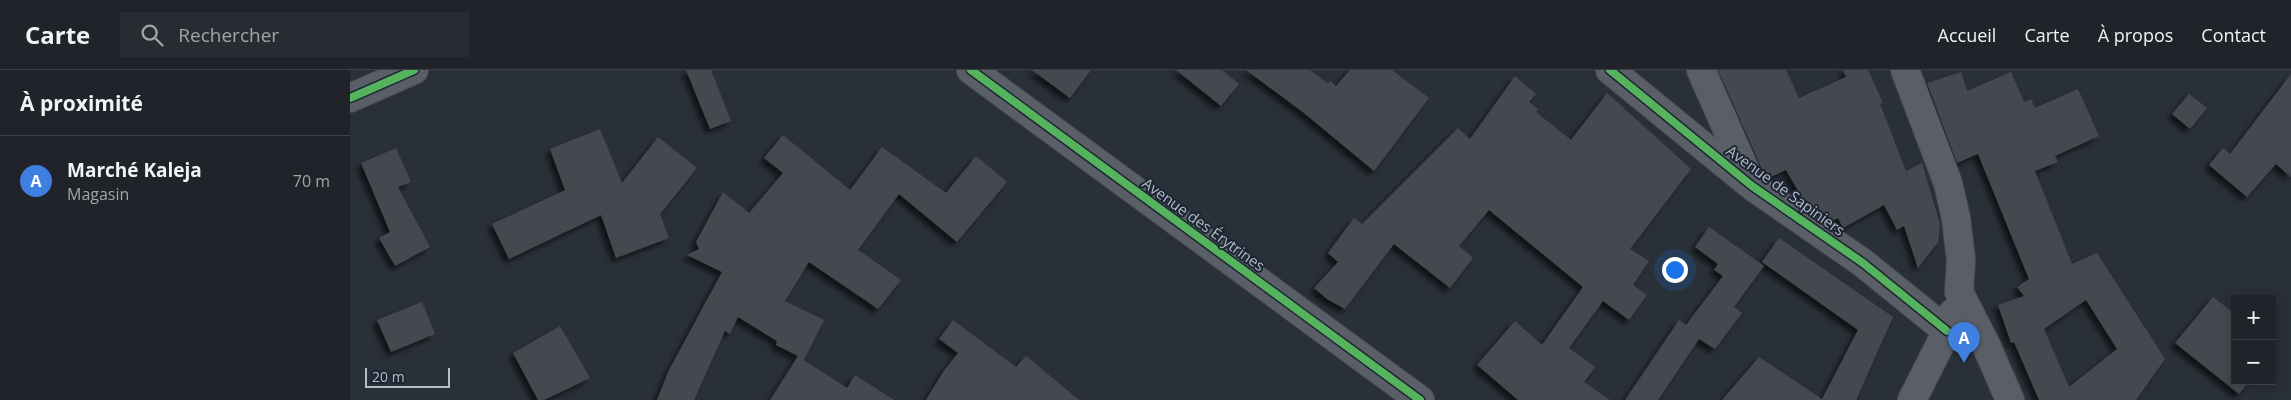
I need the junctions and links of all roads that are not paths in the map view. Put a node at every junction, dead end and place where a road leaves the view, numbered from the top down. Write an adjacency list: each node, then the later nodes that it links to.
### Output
1 (414, 70): 6 (street)
2 (971, 70): 10 (street, Avenue des Érytrines)
3 (1610, 70): 7 (street, Avenue de Sapiniers)
4 (1701, 70): 7 (street)
5 (1904, 70): 8 (street)
6 (350, 98)
7 (1752, 186): 9 (street, Avenue de Sapiniers)
8 (1959, 292): 9 (street); 12 (street)
9 (1947, 331): 11 (street)
10 (1420, 400)
11 (1912, 400)
12 (2010, 400)

